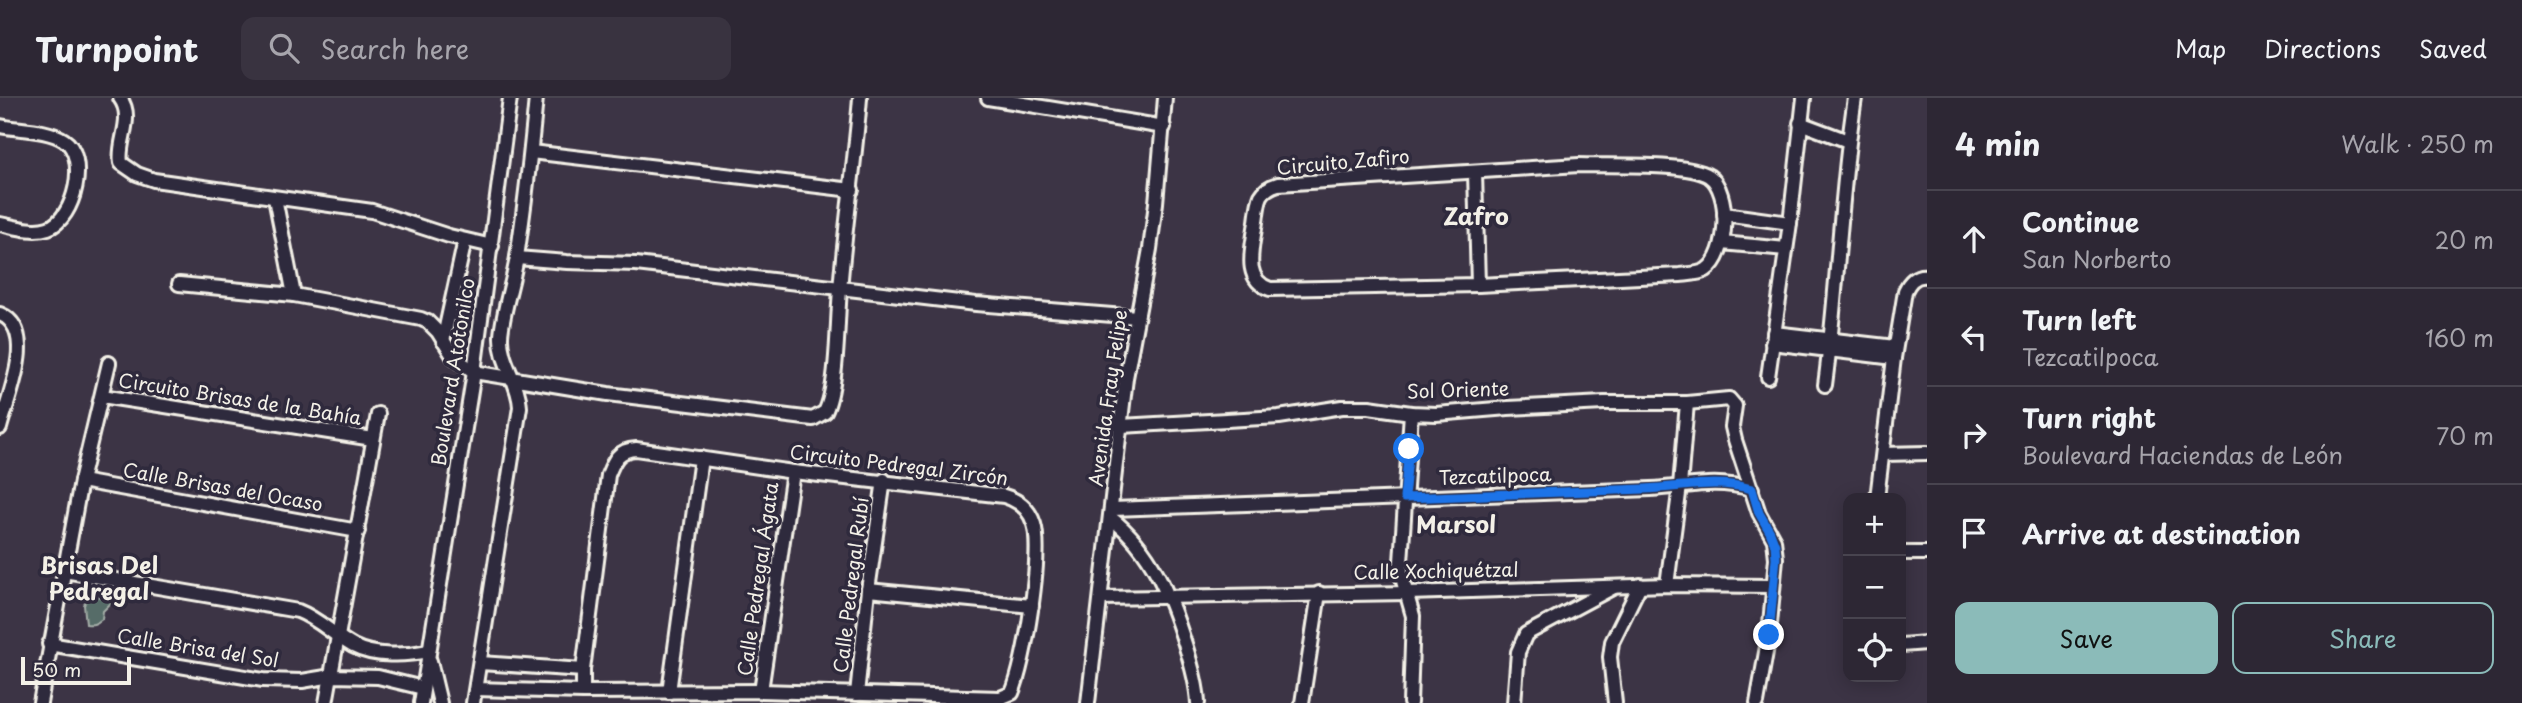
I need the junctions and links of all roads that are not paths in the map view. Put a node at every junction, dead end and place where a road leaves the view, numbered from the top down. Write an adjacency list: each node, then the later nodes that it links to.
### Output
1 (120, 98): 16 (street)
2 (510, 98): 22 (street, Boulevard Atotonilco)
3 (536, 98): 13 (street)
4 (860, 98): 15 (street)
5 (988, 98): 11 (street)
6 (1165, 98): 11 (street, Avenida Fray Felipe)
7 (1804, 98): 9 (street)
8 (1855, 98): 12 (street)
9 (1800, 123): 12 (street); 18 (street)
10 (0, 127): 19 (street)
11 (1164, 127): 31 (street, Avenida Fray Felipe)
12 (1848, 141): 34 (street)
13 (531, 152): 15 (street); 24 (street)
14 (1475, 172): 17 (street, Circuito Zafiro); 27 (street); 27 (street, Circuito Zafiro)
15 (852, 190): 28 (street)
16 (275, 198): 20 (street); 29 (street)
17 (1724, 215): 18 (street); 21 (street, Circuito Zafiro)
18 (1790, 223): 23 (street)
19 (0, 224)
20 (465, 240): 22 (street); 33 (street)
21 (1722, 243): 23 (street); 27 (street, Circuito Zafiro)
22 (492, 246): 37 (street, Boulevard Atotonilco)
23 (1786, 249): 32 (street)
24 (517, 258): 28 (street); 39 (street)
25 (1927, 276): 35 (street)
26 (179, 284): 29 (street)
27 (1478, 285)
28 (840, 286): 31 (street); 39 (street)
29 (294, 295): 33 (street)
30 (0, 314): 43 (street)
31 (1137, 317): 46 (street, Avenida Fray Felipe)
32 (1773, 338): 34 (street); 38 (street)
33 (443, 341): 37 (street)
34 (1830, 345): 35 (street); 40 (street)
35 (1894, 352): 50 (street)
36 (109, 363): 41 (street, Circuito Brisas de la Bahía)
37 (474, 372): 39 (street); 78 (street, Boulevard Atotonilco)
38 (1768, 377)
39 (514, 379): 79 (street)
40 (1825, 385)
41 (102, 396): 48 (street, Circuito Brisas de la Bahía); 54 (street, Circuito Brisas de la Bahía)
42 (1687, 403): 44 (street, Sol Oriente); 55 (street); 56 (street, Sol Oriente)
43 (2, 408): 47 (street)
44 (1411, 413): 46 (street, Sol Oriente); 58 (street)
45 (378, 414): 48 (street, Circuito Brisas de la Bahía)
46 (1121, 426): 59 (street, Avenida Fray Felipe)
47 (0, 428)
48 (373, 439): 60 (street, Circuito Brisas de la Bahía)
49 (1927, 453): 50 (street)
50 (1883, 454): 57 (street)
51 (701, 458): 52 (street, Circuito Pedregal Zircón); 80 (street, Circuito Pedregal Zircón); 86 (street)
52 (793, 472): 53 (street, Circuito Pedregal Zircón); 84 (street, Calle Pedregal Ágata)
53 (884, 480): 68 (street, Calle Pedregal Rubí); 73 (street, Circuito Pedregal Zircón)
54 (81, 481): 60 (street, Calle Brisas del Ocaso); 63 (street, Circuito Brisas de la Bahía)
55 (1680, 486): 56 (street, Tezcatilpoca); 58 (street, Tezcatilpoca); 65 (street)
56 (1752, 489): 67 (street)
57 (1878, 493)
58 (1404, 498): 59 (street, Tezcatilpoca); 70 (street)
59 (1112, 513): 71 (street); 72 (street, Avenida Fray Felipe)
60 (358, 531): 74 (street, Circuito Brisas de la Bahía)
61 (1906, 553): 62 (street)
62 (1927, 553)
63 (64, 571): 74 (street); 76 (street, Circuito Brisas de la Bahía)
64 (1640, 585): 65 (street, Calle Xochiquétzal); 66 (street, Calle Xochiquétzal); 98 (street)
65 (1667, 585): 67 (street, Calle Xochiquétzal)
66 (1615, 586): 70 (street, Calle Xochiquétzal); 97 (street)
67 (1772, 586): 99 (street)
68 (867, 590): 73 (street); 87 (street, Calle Pedregal Rubí)
69 (1319, 593): 70 (street, Calle Xochiquétzal); 71 (street, Calle Xochiquétzal); 95 (street)
70 (1408, 593): 96 (street)
71 (1170, 597): 72 (street, Calle Xochiquétzal); 94 (street)
72 (1101, 598): 93 (street, Avenida Fray Felipe)
73 (1032, 606): 87 (street, Circuito Pedregal Zircón)
74 (338, 636): 78 (street); 81 (street, Circuito Brisas de la Bahía)
75 (1927, 643): 77 (street)
76 (49, 644): 81 (street, Calle Brisa del Sol); 88 (street, Circuito Brisas de la Bahía)
77 (1906, 645)
78 (428, 651): 82 (street, Boulevard Atotonilco); 91 (street, Boulevard Atotonilco)
79 (480, 663): 80 (street); 83 (street)
80 (583, 670): 85 (street, Circuito Pedregal Zircón)
81 (332, 676): 82 (street, Calle Brisa del Sol); 89 (street, Circuito Brisas de la Bahía)
82 (424, 688): 90 (street, Boulevard Atotonilco)
83 (476, 689): 85 (street, Circuito Pedregal Zircón); 92 (street)
84 (761, 691): 86 (street, Circuito Pedregal Zircón); 87 (street, Circuito Pedregal Zircón)
85 (583, 692): 86 (street, Circuito Pedregal Zircón)
86 (669, 692)
87 (857, 694)
88 (40, 703)
89 (326, 703)
90 (421, 703)
91 (440, 703)
92 (473, 703)
93 (1088, 703)
94 (1198, 703)
95 (1302, 703)
96 (1410, 703)
97 (1514, 703)
98 (1615, 703)
99 (1757, 703)

